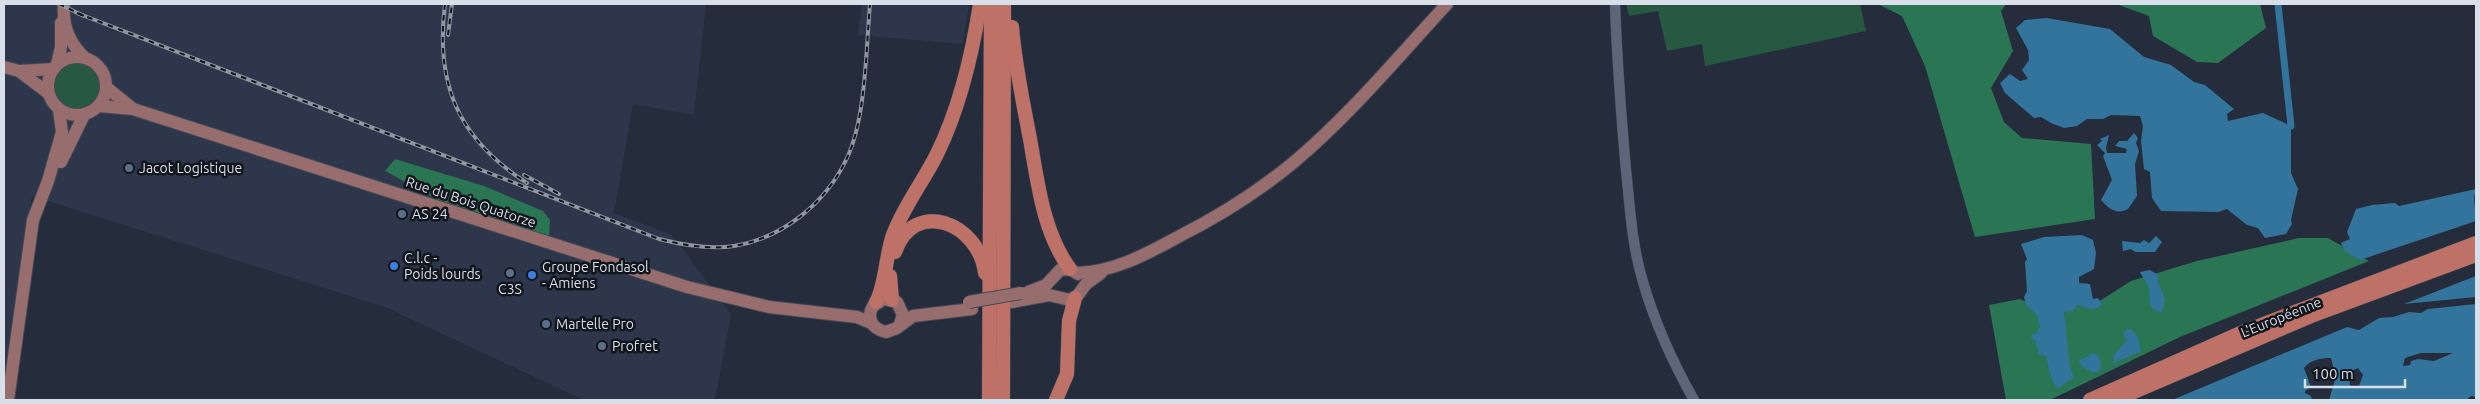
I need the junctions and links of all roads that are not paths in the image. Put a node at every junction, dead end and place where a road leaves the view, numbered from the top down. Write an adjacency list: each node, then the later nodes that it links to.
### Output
1 (980, 4): 28 (highway)
2 (991, 4): 31 (highway)
3 (1004, 4): 36 (highway)
4 (1009, 4): 22 (highway)
5 (1447, 4): 21 (main road)
6 (1615, 4): 38 (street)
7 (64, 8): 8 (main road); 10 (main road)
8 (85, 58): 10 (main road); 12 (main road)
9 (4, 67): 11 (main road)
10 (55, 67): 11 (main road); 13 (main road)
11 (19, 71): 13 (main road)
12 (106, 87): 14 (main road); 15 (main road, Rue du Bois Quatorze)
13 (48, 93): 16 (main road)
14 (99, 106): 15 (main road, Rue du Bois Quatorze); 17 (main road)
15 (134, 109): 30 (main road, Rue du Bois Quatorze)
16 (59, 110): 17 (main road); 18 (main road)
17 (84, 115): 18 (main road)
18 (48, 180): 34 (main road)
19 (2476, 243): 39 (highway, L'Européenne)
20 (2476, 255): 40 (highway, L'Européenne)
21 (1105, 270): 22 (main road); 24 (main road)
22 (1074, 271): 23 (main road); 24 (main road)
23 (1051, 280): 25 (main road); 26 (main road)
24 (1078, 295): 25 (main road); 37 (highway)
25 (1055, 296): 26 (main road)
26 (1016, 298): 29 (main road)
27 (896, 303): 28 (main road); 29 (main road); 31 (highway); 33 (main road)
28 (874, 304): 30 (main road, Rue du Bois Quatorze); 32 (main road)
29 (970, 306): 33 (main road)
30 (803, 310): 32 (main road, Rue du Bois Quatorze)
31 (990, 314): 35 (highway)
32 (871, 323): 33 (main road)
33 (900, 324)
34 (8, 399)
35 (989, 400)
36 (1003, 400)
37 (1056, 400)
38 (1694, 400)
39 (2090, 400)
40 (2115, 400)

